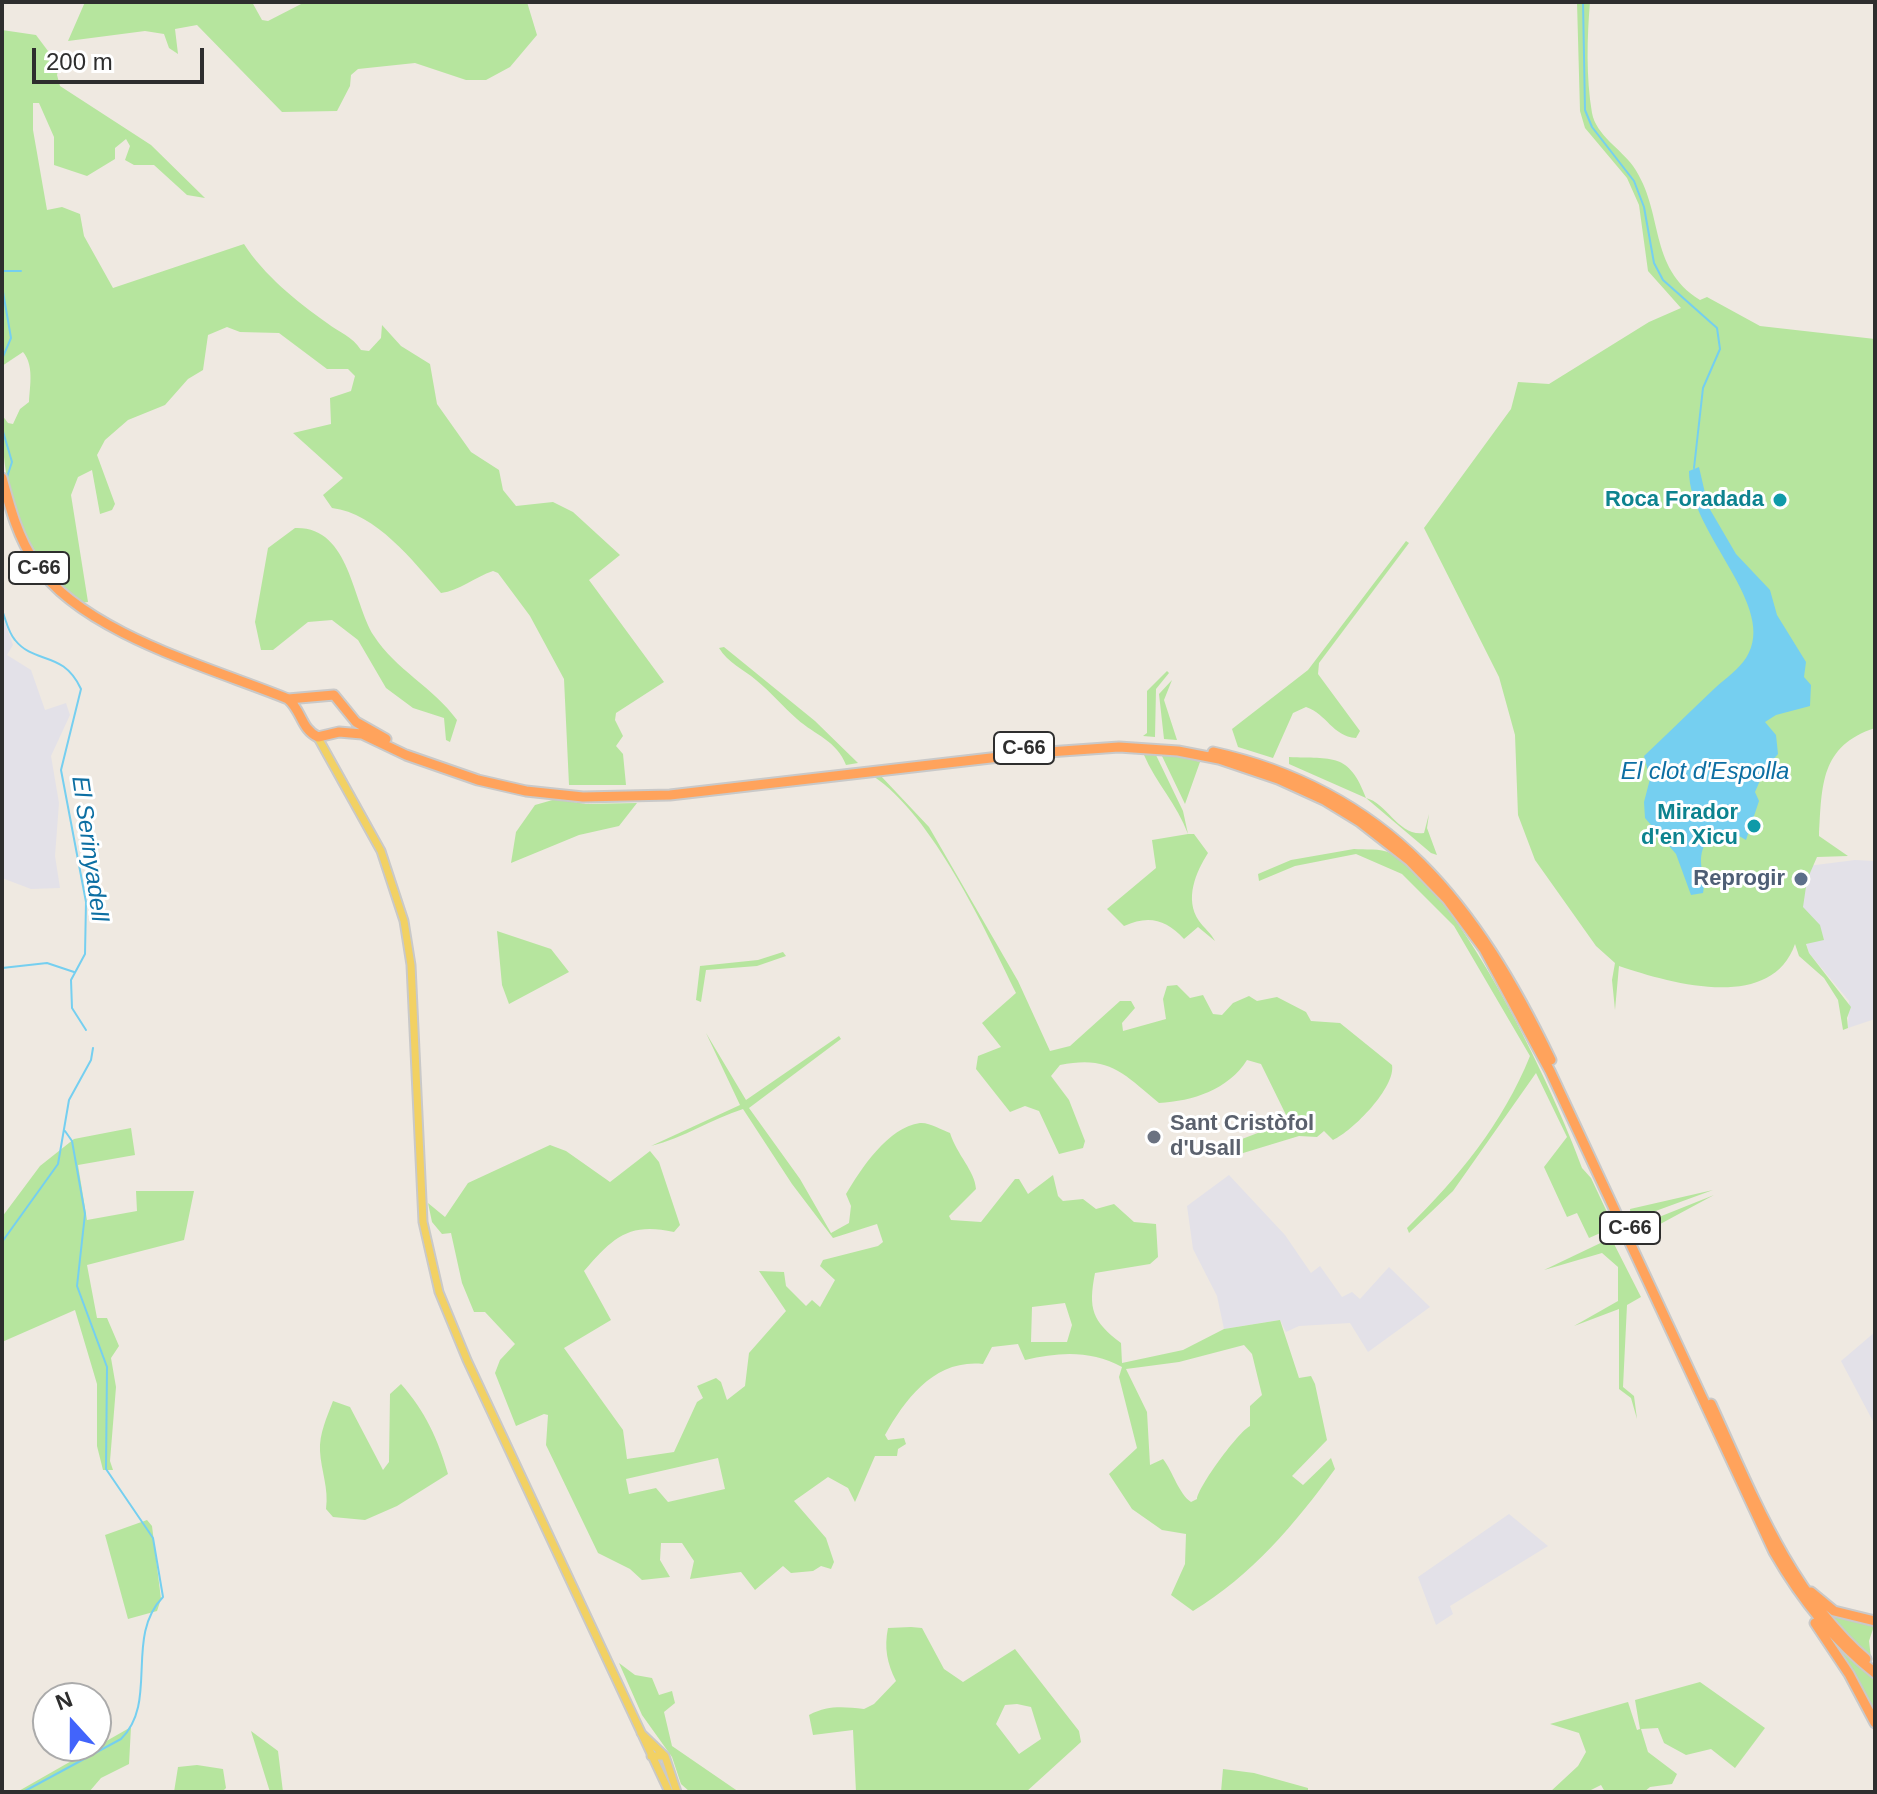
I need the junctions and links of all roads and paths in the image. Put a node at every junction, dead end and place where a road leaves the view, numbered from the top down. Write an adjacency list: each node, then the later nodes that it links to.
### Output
1 (2, 478): 3 (highway, C-66)
2 (313, 696): 3 (highway, C-66); 4 (highway, C-66); 5 (highway)
3 (288, 699): 5 (highway, C-66)
4 (346, 709): 6 (highway); 10 (highway, C-66)
5 (302, 715): 7 (highway, C-66)
6 (337, 733): 7 (highway, C-66); 8 (main road); 9 (highway, C-66)
7 (317, 736): 8 (main road)
8 (329, 755): 15 (main road)
9 (1750, 1505): 13 (highway, C-66); 14 (highway)
10 (1794, 1574): 11 (highway); 12 (highway, C-66)
11 (1875, 1621)
12 (1875, 1666)
13 (1875, 1673)
14 (1875, 1723)
15 (640, 1731): 16 (main road); 17 (main road)
16 (651, 1756): 17 (main road); 18 (main road)
17 (665, 1756): 19 (main road)
18 (669, 1792)
19 (677, 1792)

